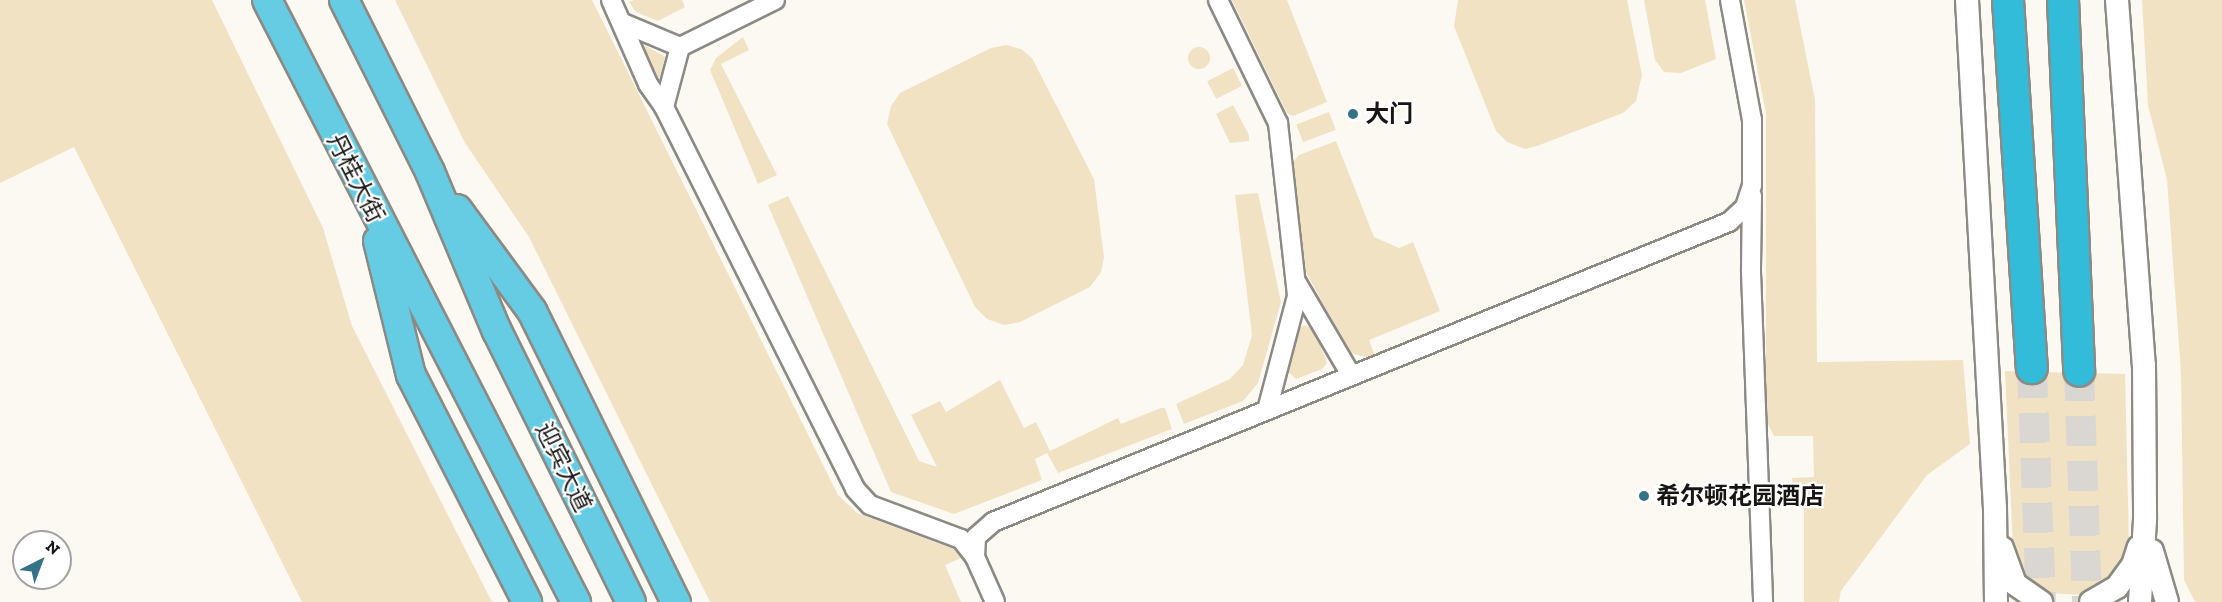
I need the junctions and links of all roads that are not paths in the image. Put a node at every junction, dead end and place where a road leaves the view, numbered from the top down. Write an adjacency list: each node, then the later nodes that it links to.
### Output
1 (267, 0): 16 (main road, 丹桂大街)
2 (344, 0): 14 (main road)
3 (611, 0): 11 (street)
4 (775, 0): 12 (street)
5 (1218, 0): 17 (street)
6 (1730, 0): 15 (street)
7 (1967, 0): 23 (street)
8 (2008, 0): 19 (highway)
9 (2063, 0): 20 (highway)
10 (2117, 0): 24 (street)
11 (623, 23): 12 (street); 13 (street)
12 (680, 47): 13 (street)
13 (664, 107): 26 (street)
14 (430, 172): 30 (main road, 迎宾大道); 31 (main road)
15 (1752, 185): 21 (street); 33 (street)
16 (369, 204): 18 (main road, 丹桂大街); 28 (main road)
17 (1296, 281): 21 (street); 22 (street)
18 (451, 354): 29 (main road, 迎宾大道)
19 (2032, 368)
20 (2079, 371)
21 (1351, 375): 22 (street)
22 (1267, 410): 25 (street)
23 (1995, 508): 34 (street); 35 (street)
24 (2145, 520): 36 (street); 37 (street); 38 (street)
25 (993, 522): 26 (street); 27 (street)
26 (952, 534): 27 (street)
27 (975, 557): 32 (street)
28 (527, 602)
29 (576, 602)
30 (632, 602)
31 (676, 602)
32 (994, 602)
33 (1763, 602)
34 (1996, 602)
35 (2042, 602)
36 (2091, 602)
37 (2140, 602)
38 (2167, 602)

